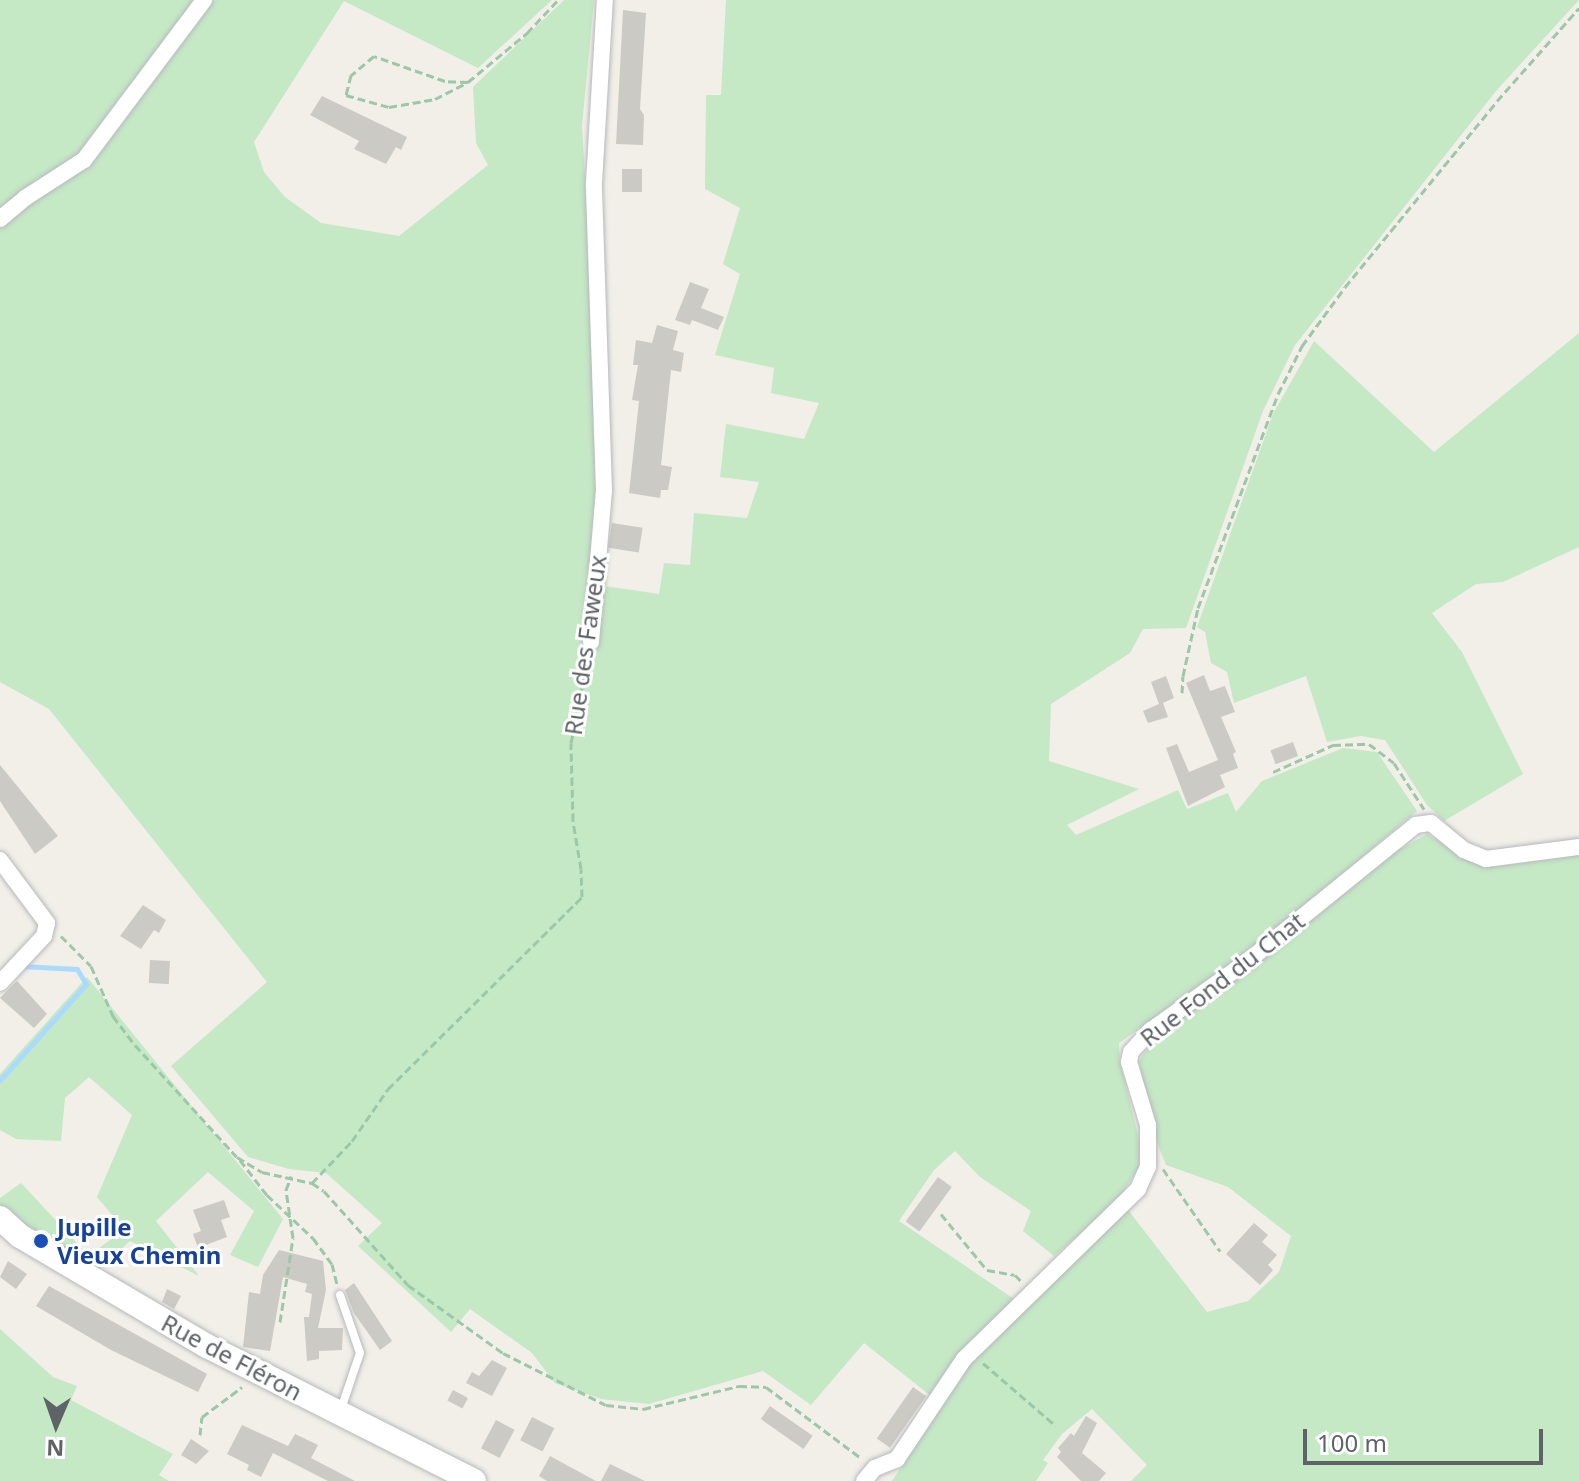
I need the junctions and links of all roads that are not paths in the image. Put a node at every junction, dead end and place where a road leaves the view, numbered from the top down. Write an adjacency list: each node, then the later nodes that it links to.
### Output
1 (204, 0): 3 (street)
2 (605, 0): 4 (street, Rue des Faweux)
3 (0, 219)
4 (591, 642)
5 (1579, 847): 11 (street, Rue Fond du Chat)
6 (0, 860): 7 (street)
7 (4, 979)
8 (0, 1218): 10 (street, Rue de Fléron)
9 (340, 1295): 10 (lane)
10 (340, 1413): 12 (street, Rue de Fléron)
11 (869, 1474)
12 (474, 1481)

